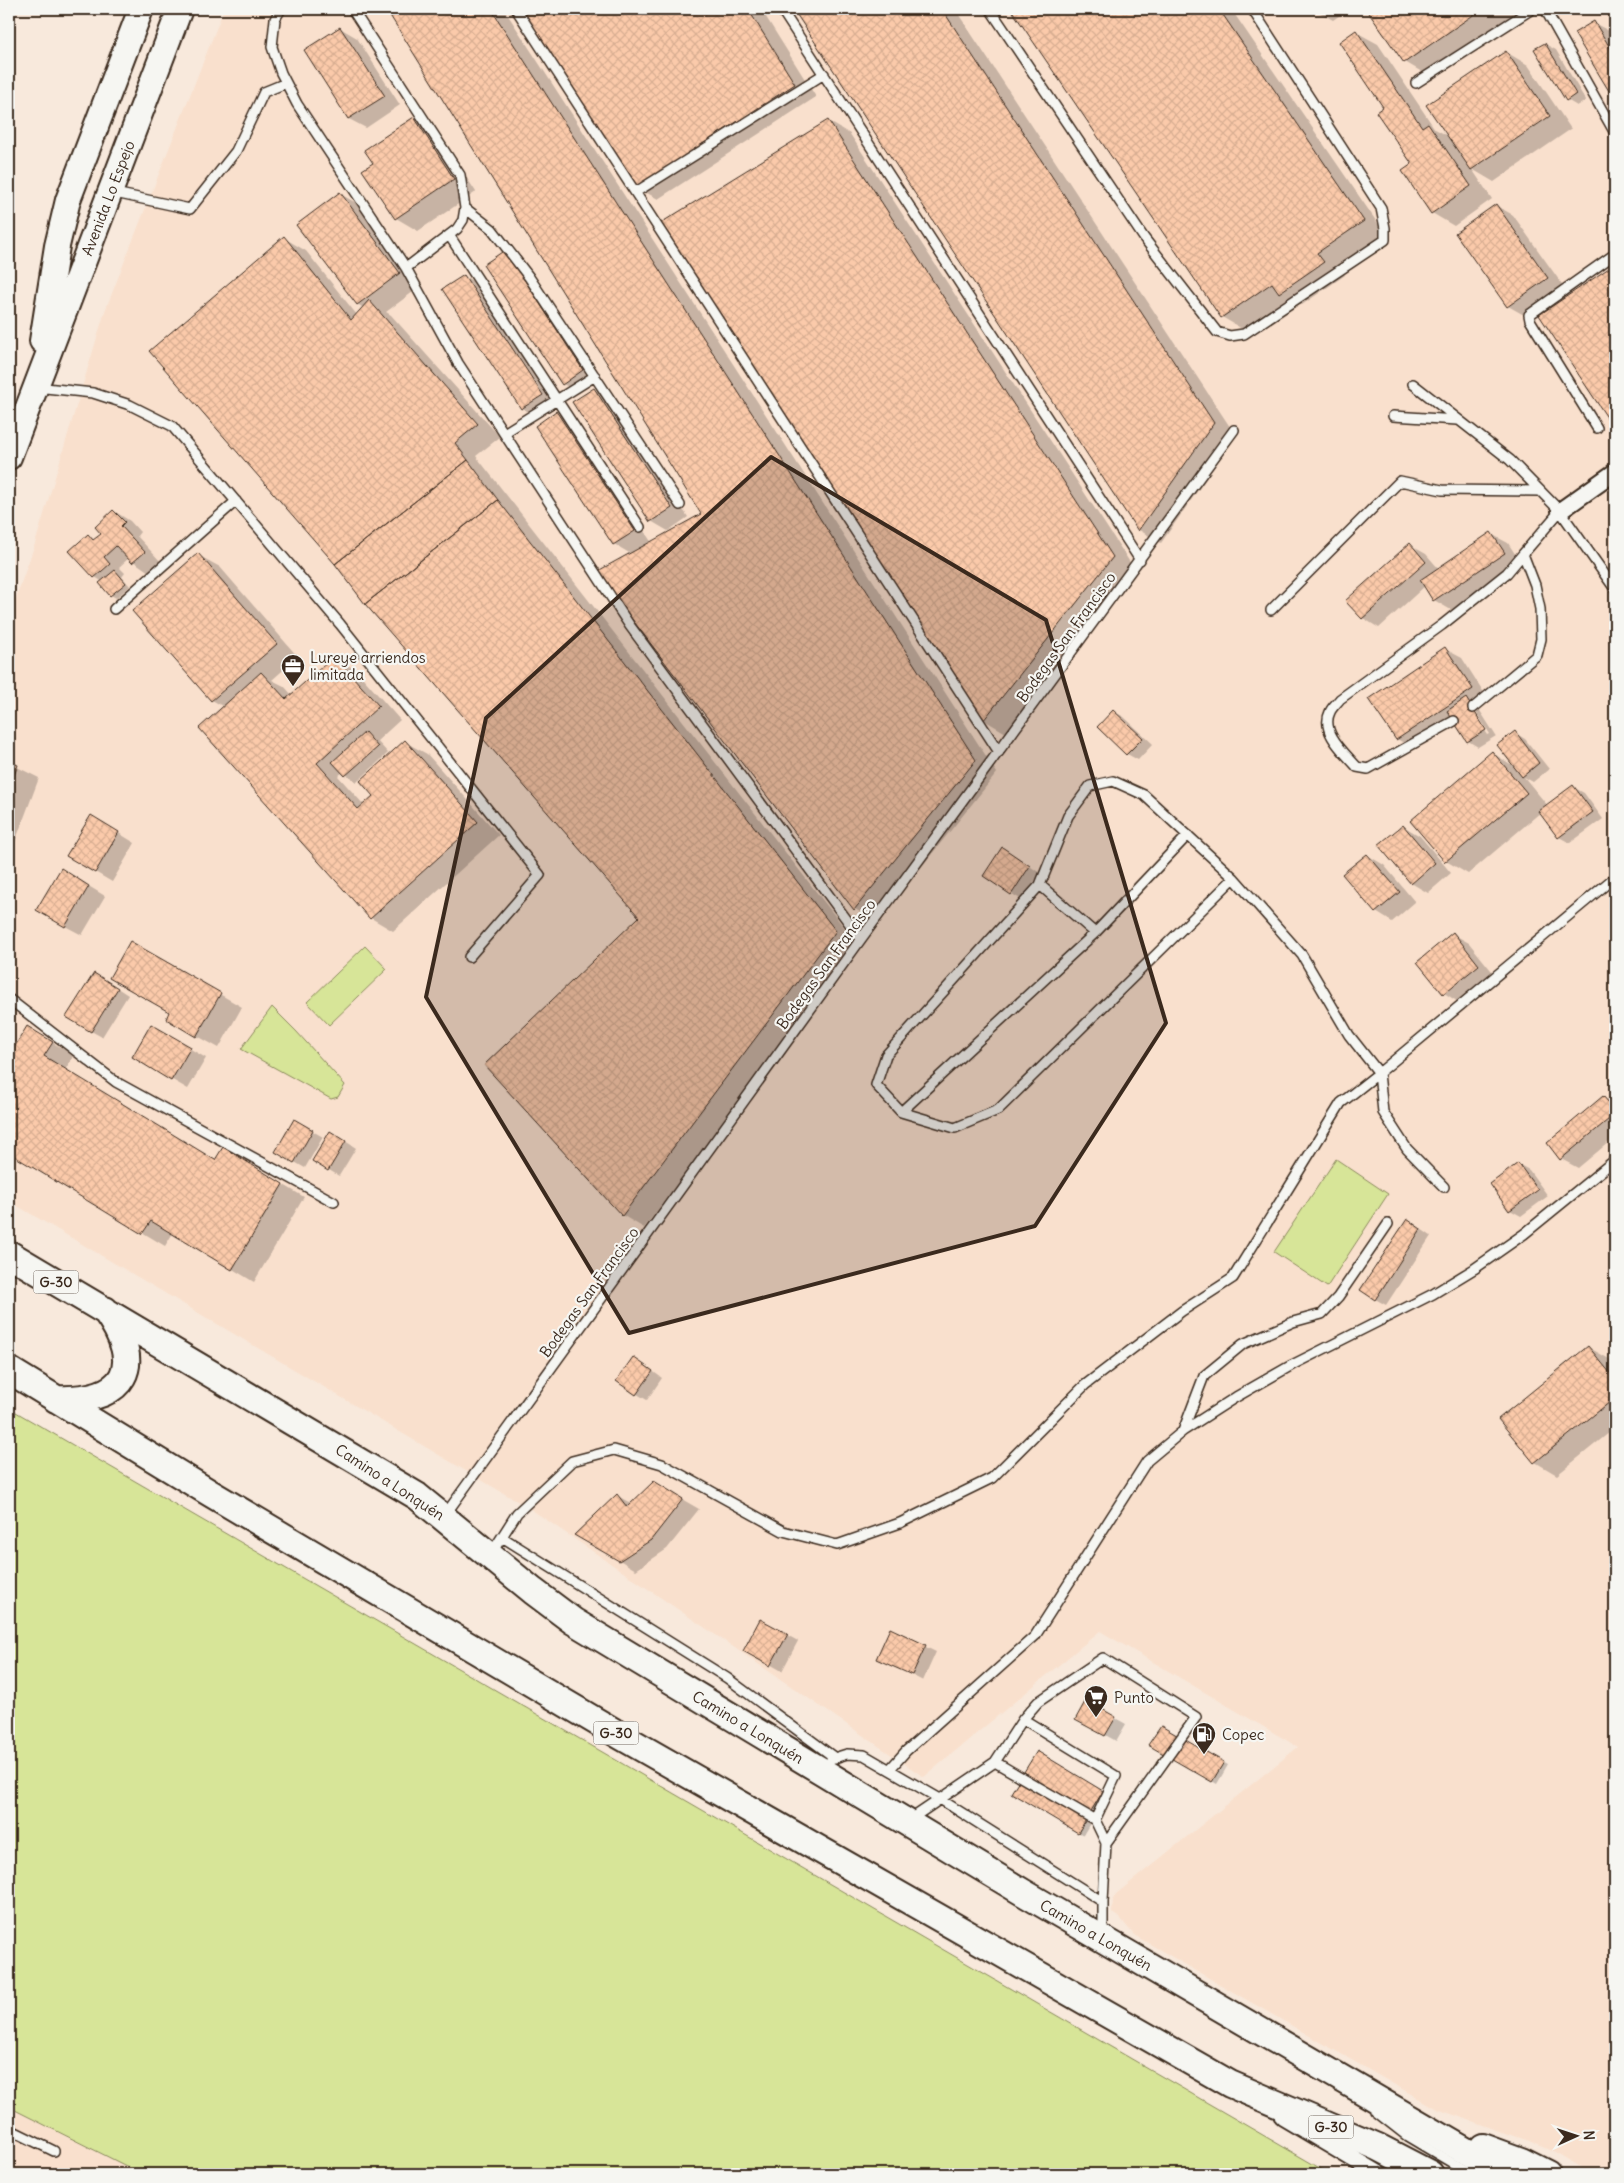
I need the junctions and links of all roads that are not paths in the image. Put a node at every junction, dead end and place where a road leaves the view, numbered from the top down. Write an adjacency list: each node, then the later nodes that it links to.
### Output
1 (141, 9): 11 (main road, Avenida Lo Espejo)
2 (180, 9): 13 (main road, Avenida Lo Espejo)
3 (281, 9): 14 (lane)
4 (352, 9): 19 (lane)
5 (516, 9): 18 (lane)
6 (781, 9): 12 (lane)
7 (990, 9): 8 (lane)
8 (1252, 9)
9 (1532, 9): 15 (lane)
10 (1545, 9): 16 (lane)
11 (121, 62): 13 (main road); 25 (main road, Avenida Lo Espejo)
12 (824, 74): 18 (lane); 40 (lane)
13 (155, 75): 17 (main road, Avenida Lo Espejo)
14 (286, 83): 17 (lane); 22 (lane)
15 (1416, 83)
16 (1615, 133)
17 (110, 192): 25 (main road, Avenida Lo Espejo)
18 (636, 192): 46 (lane)
19 (465, 208): 20 (lane); 23 (lane)
20 (449, 235): 22 (lane); 26 (lane)
21 (1615, 254): 29 (lane)
22 (406, 268): 31 (lane)
23 (595, 376): 26 (lane); 36 (lane)
24 (1413, 384): 28 (lane)
25 (36, 387): 32 (main road, Avenida Lo Espejo); 35 (lane)
26 (558, 399): 31 (lane); 38 (lane)
27 (1392, 416): 28 (lane)
28 (1458, 420): 34 (lane)
29 (1597, 428)
30 (1234, 430): 40 (lane, Bodegas San Francisco)
31 (504, 433): 52 (lane)
32 (10, 450)
33 (1615, 472): 37 (street)
34 (1540, 491): 37 (lane); 43 (lane)
35 (236, 501): 42 (lane); 53 (lane)
36 (680, 505)
37 (1560, 511): 39 (lane); 41 (lane)
38 (640, 528)
39 (1522, 554): 44 (lane); 45 (lane)
40 (1140, 560): 46 (lane, Bodegas San Francisco)
41 (1615, 589)
42 (114, 609)
43 (1271, 610)
44 (1473, 708)
45 (1454, 721)
46 (999, 752): 52 (lane, Bodegas San Francisco)
47 (1188, 835): 49 (lane); 50 (lane); 51 (lane)
48 (1615, 877): 55 (lane)
49 (1234, 878): 55 (lane); 56 (lane)
50 (1040, 885): 51 (lane); 56 (lane)
51 (1095, 933): 56 (lane)
52 (861, 939): 66 (lane, Bodegas San Francisco)
53 (469, 957)
54 (9, 1000): 59 (lane)
55 (1379, 1073): 58 (lane); 67 (lane)
56 (901, 1112)
57 (1615, 1160): 65 (lane)
58 (1444, 1187)
59 (334, 1202)
60 (1388, 1224): 65 (lane)
61 (9, 1254): 62 (main road, Camino a Lonquén / G-30)
62 (104, 1309): 64 (main road); 66 (main road, Camino a Lonquén / G-30)
63 (9, 1370): 64 (main road, G-30)
64 (56, 1399): 79 (main road, G-30)
65 (1183, 1431): 71 (lane)
66 (444, 1516): 67 (main road, Camino a Lonquén / G-30)
67 (496, 1546): 69 (main road, Camino a Lonquén / G-30)
68 (1023, 1719): 70 (lane); 73 (lane); 75 (lane)
69 (823, 1762): 71 (lane); 74 (main road, Camino a Lonquén / G-30)
70 (995, 1762): 72 (lane); 73 (lane)
71 (890, 1768): 72 (lane)
72 (940, 1799): 74 (lane); 76 (lane)
73 (1095, 1820): 75 (lane)
74 (906, 1823): 77 (main road, Camino a Lonquén / G-30)
75 (1106, 1843): 76 (lane)
76 (1102, 1902): 77 (lane)
77 (1103, 1940): 78 (main road, Camino a Lonquén / G-30)
78 (1337, 2074): 81 (main road, Camino a Lonquén / G-30); 85 (lane)
79 (1230, 2084): 83 (street); 84 (main road, G-30)
80 (9, 2129): 82 (lane)
81 (1432, 2132): 86 (main road, Camino a Lonquén / G-30); 87 (main road)
82 (54, 2151)
83 (1379, 2174)
84 (1430, 2174)
85 (1471, 2174)
86 (1505, 2174)
87 (1547, 2174)

